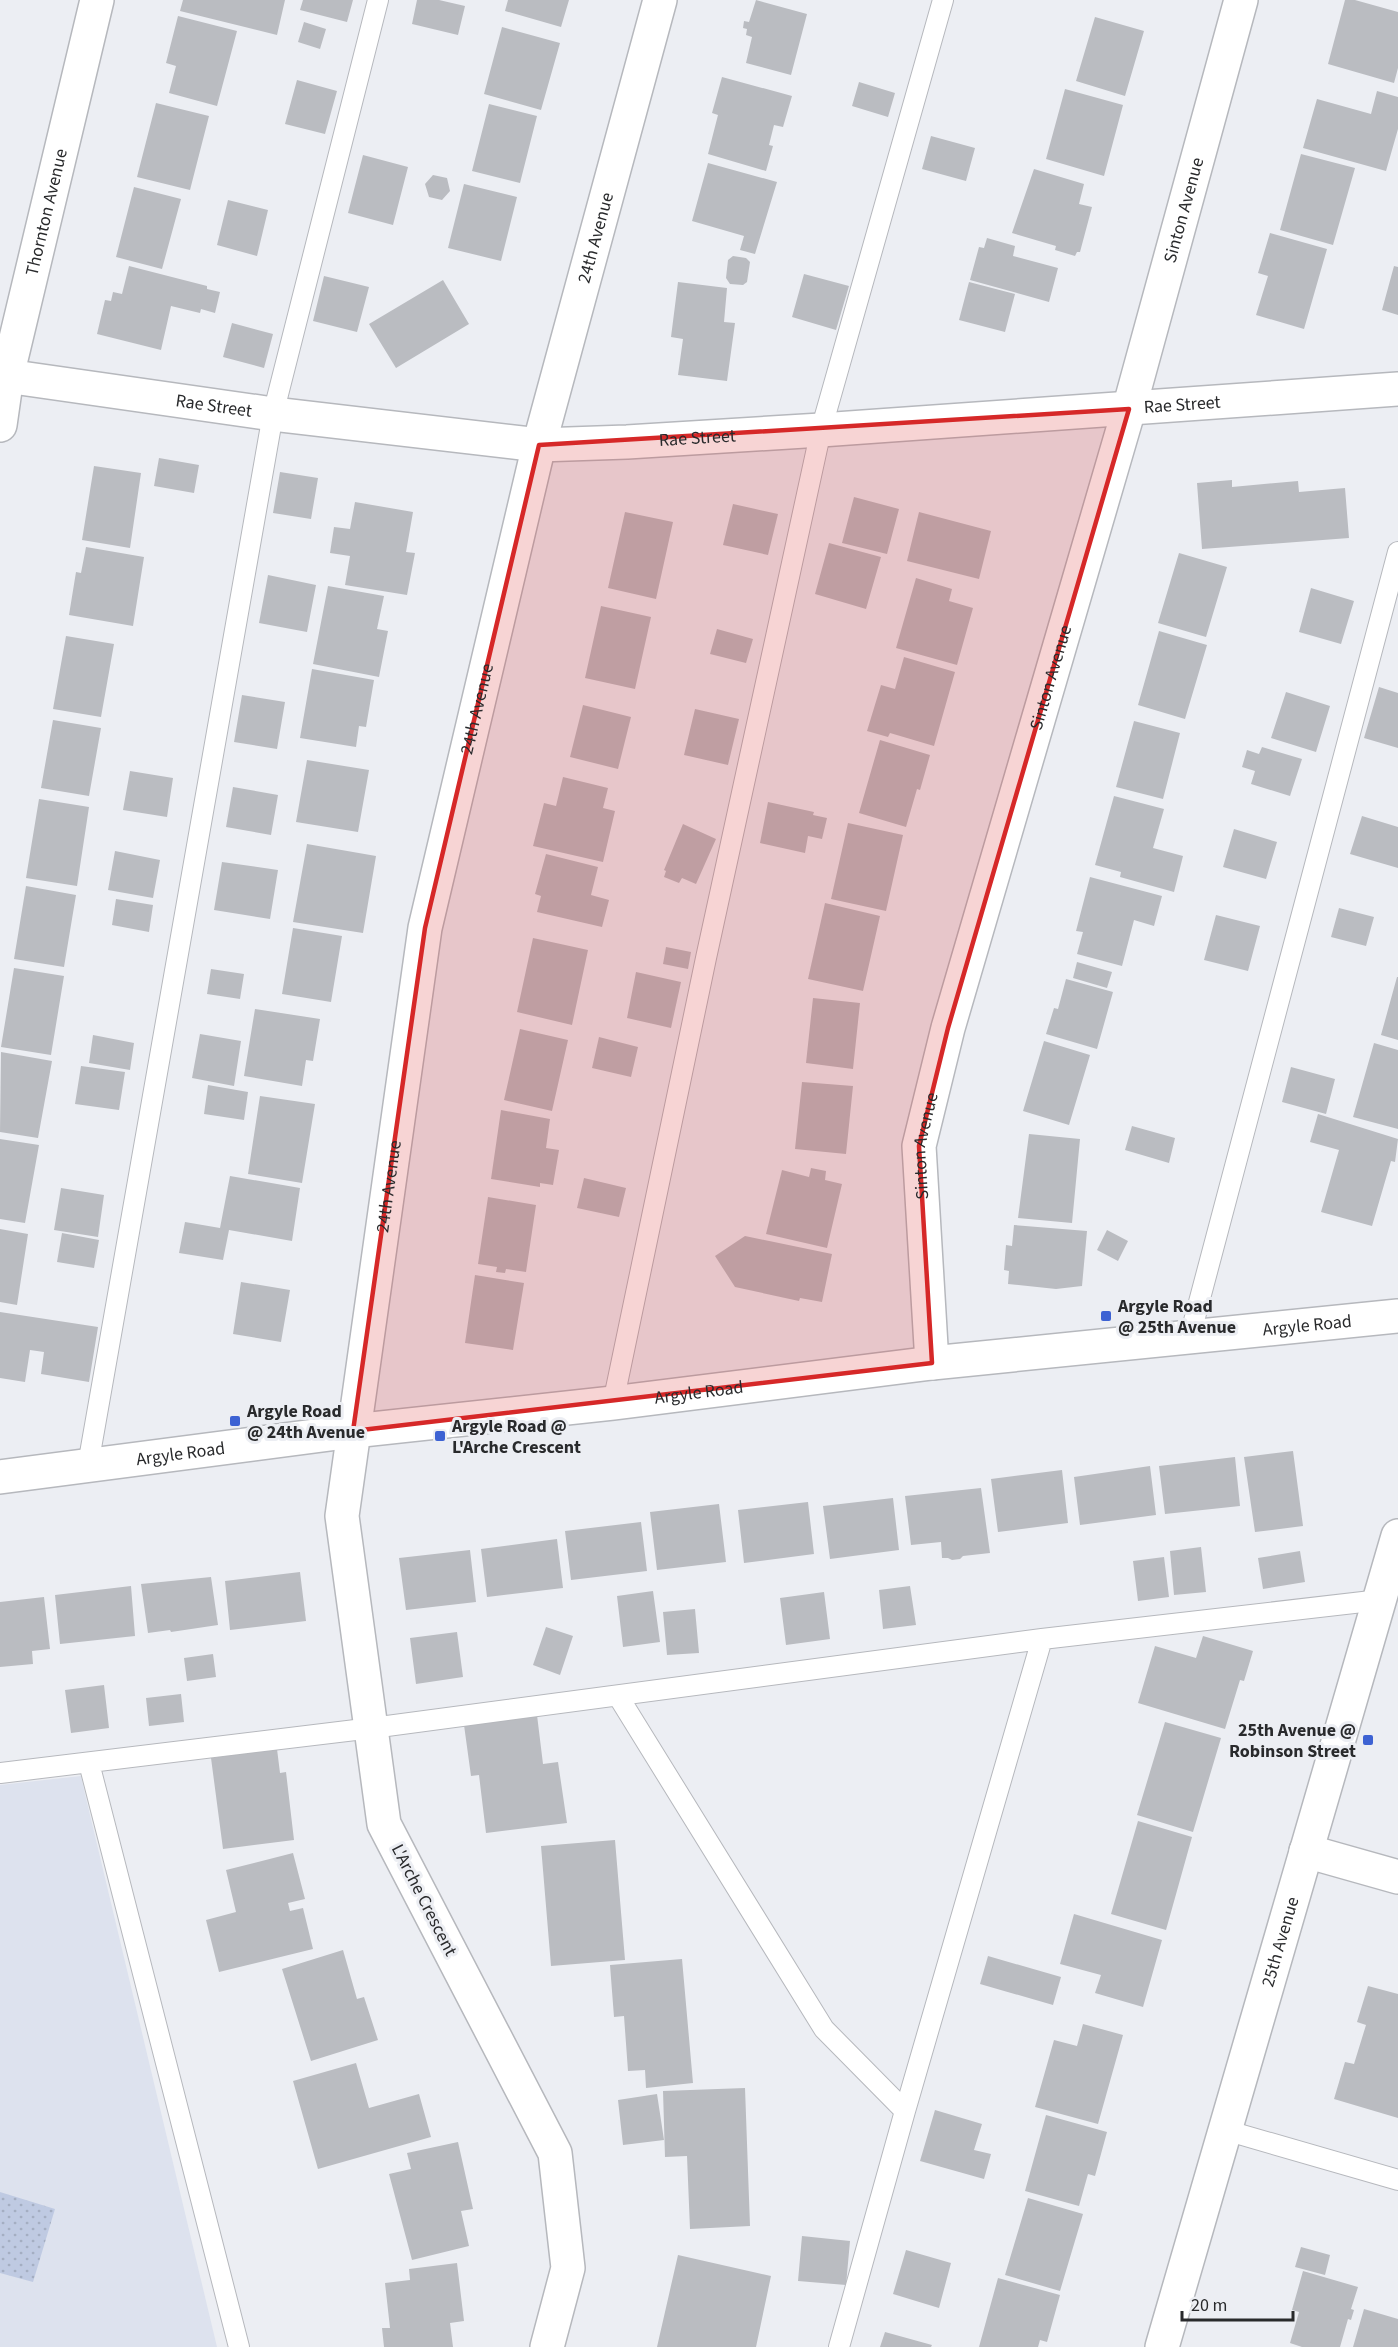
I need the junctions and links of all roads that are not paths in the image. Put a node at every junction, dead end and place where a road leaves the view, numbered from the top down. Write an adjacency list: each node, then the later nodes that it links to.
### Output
1 (97, 0): 6 (street, Thornton Avenue)
2 (378, 0): 9 (lane)
3 (660, 0): 12 (street, 24th Avenue)
4 (943, 0): 11 (lane)
5 (1241, 0): 8 (street, Sinton Avenue)
6 (4, 376): 9 (street, Rae Street); 10 (street, Thornton Avenue)
7 (1398, 389): 8 (street, Rae Street)
8 (1129, 409): 11 (street, Rae Street); 16 (street, Sinton Avenue)
9 (273, 414): 12 (street, Rae Street); 19 (lane)
10 (0, 425)
11 (821, 430): 12 (street, Rae Street); 17 (lane)
12 (539, 445): 18 (street, 24th Avenue)
13 (1398, 552): 15 (lane)
14 (1398, 1316): 15 (street, Argyle Road)
15 (1190, 1336): 16 (street, Argyle Road)
16 (932, 1363): 17 (street, Argyle Road)
17 (613, 1403): 18 (street, Argyle Road)
18 (353, 1431): 19 (street, Argyle Road); 25 (street, L'Arche Crescent)
19 (88, 1465): 20 (street, Argyle Road)
20 (0, 1477)
21 (1398, 1536): 22 (street, 25th Avenue)
22 (1388, 1586): 23 (lane); 28 (street, 25th Avenue)
23 (1042, 1640): 24 (lane); 30 (lane)
24 (618, 1696): 25 (lane); 30 (lane)
25 (372, 1728): 26 (lane); 34 (street, L'Arche Crescent)
26 (89, 1763): 27 (lane); 33 (lane)
27 (0, 1773)
28 (1306, 1851): 29 (street); 31 (street, 25th Avenue)
29 (1398, 1877)
30 (905, 2111): 35 (lane)
31 (1225, 2130): 32 (lane); 36 (street, 25th Avenue)
32 (1398, 2180)
33 (238, 2347)
34 (547, 2347)
35 (839, 2347)
36 (1162, 2347)

